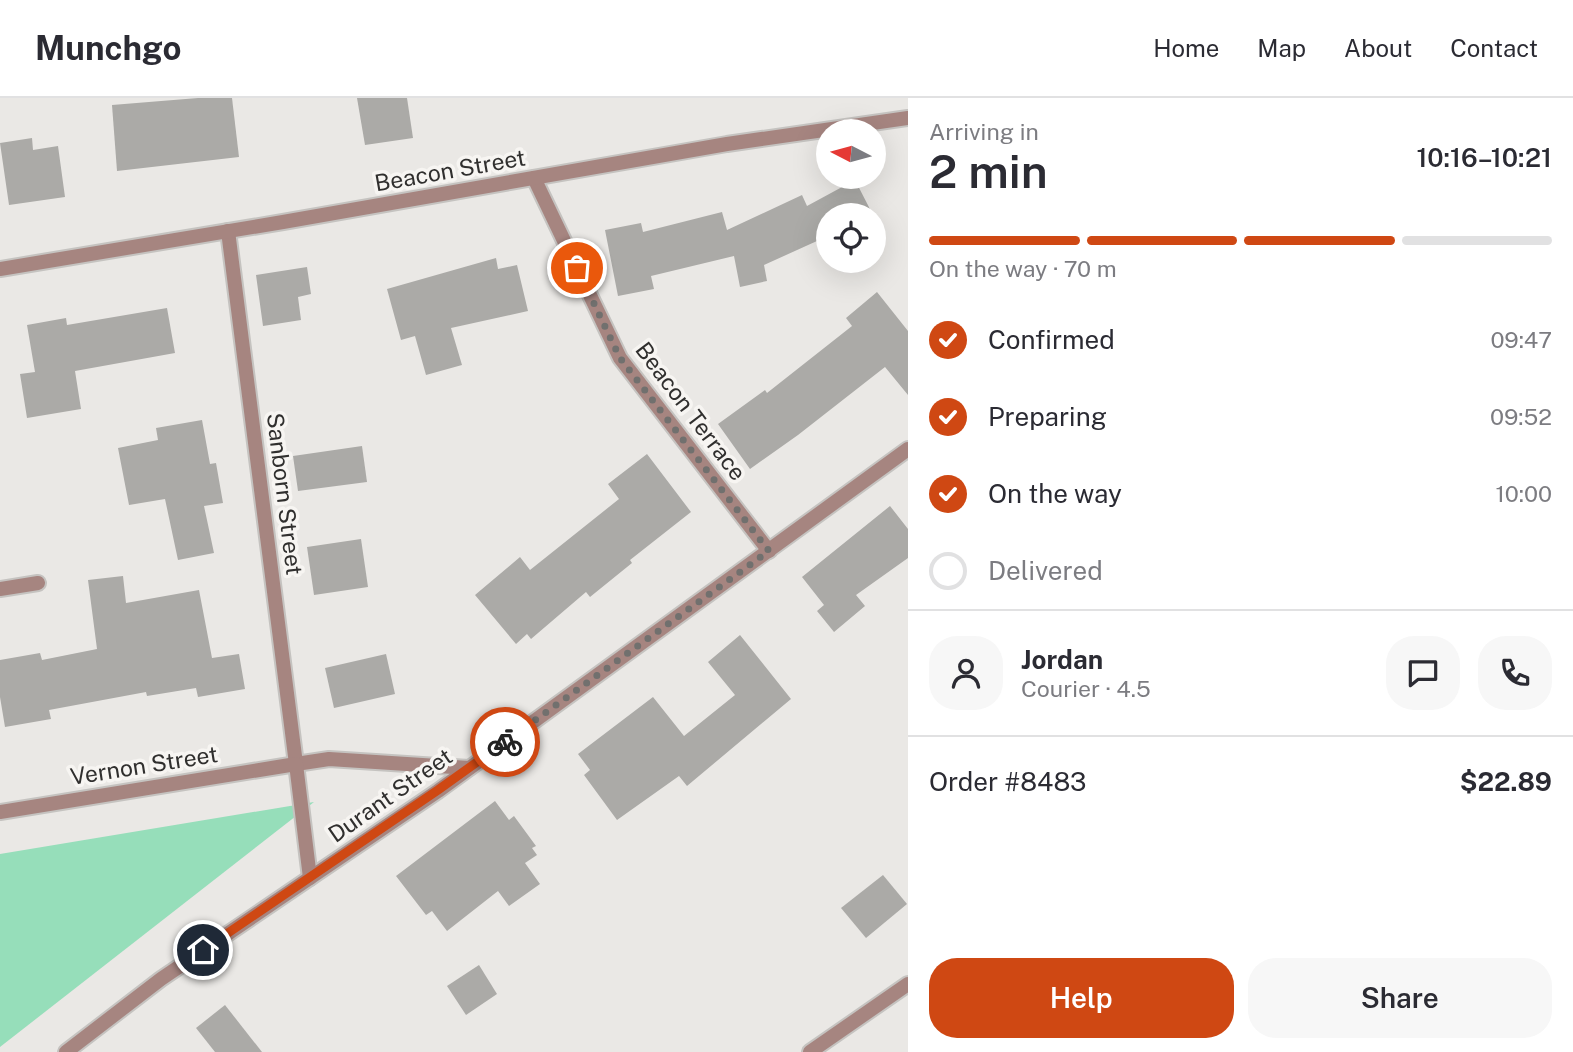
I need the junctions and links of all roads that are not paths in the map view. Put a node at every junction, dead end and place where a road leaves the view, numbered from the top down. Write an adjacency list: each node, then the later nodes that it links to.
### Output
1 (908, 118): 2 (street, Beacon Street)
2 (534, 178): 3 (street, Beacon Street); 6 (street, Beacon Terrace)
3 (228, 231): 4 (street, Beacon Street); 9 (street, Sanborn Street)
4 (0, 269)
5 (908, 449): 6 (street, Durant Street)
6 (769, 551): 10 (street, Durant Street)
7 (38, 583): 8 (street)
8 (0, 589)
9 (296, 764): 10 (street, Vernon Street); 11 (street, Vernon Street); 12 (street)
10 (469, 768): 12 (street, Durant Street)
11 (0, 812)
12 (310, 878): 14 (street, Durant Street)
13 (908, 984): 15 (street)
14 (66, 1052)
15 (810, 1052)

